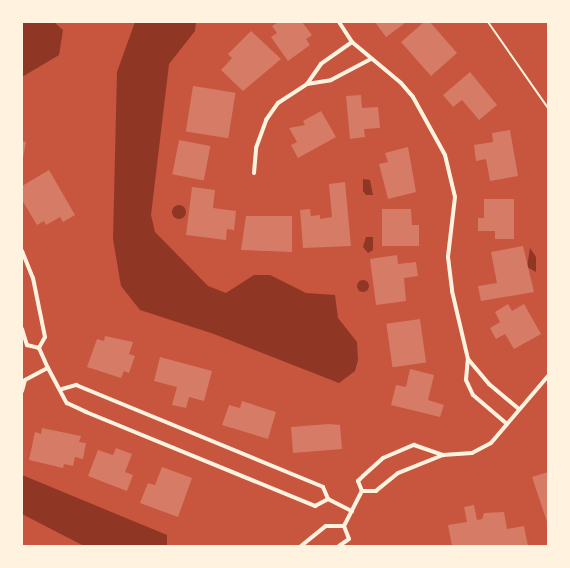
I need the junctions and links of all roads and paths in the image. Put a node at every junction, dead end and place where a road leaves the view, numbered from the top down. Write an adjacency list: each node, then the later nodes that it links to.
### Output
1 (338, 22): 3 (street)
2 (488, 22): 6 (path)
3 (352, 42): 4 (street); 5 (street)
4 (371, 59): 5 (street); 11 (street)
5 (307, 84): 7 (street)
6 (548, 108)
7 (254, 173)
8 (22, 251): 10 (street)
9 (22, 329): 10 (street)
10 (39, 348): 12 (street)
11 (468, 359): 18 (street); 19 (street)
12 (48, 368): 15 (street); 16 (street)
13 (22, 376): 15 (street)
14 (548, 376): 18 (street)
15 (25, 380): 17 (street)
16 (62, 389): 22 (street); 22 (street)
17 (22, 391)
18 (519, 409): 19 (street)
19 (507, 424): 20 (street)
20 (443, 455): 21 (street); 21 (street)
21 (362, 491): 23 (street)
22 (328, 499): 23 (street)
23 (352, 511): 24 (street)
24 (344, 526): 25 (street); 26 (street)
25 (301, 546)
26 (339, 546)

